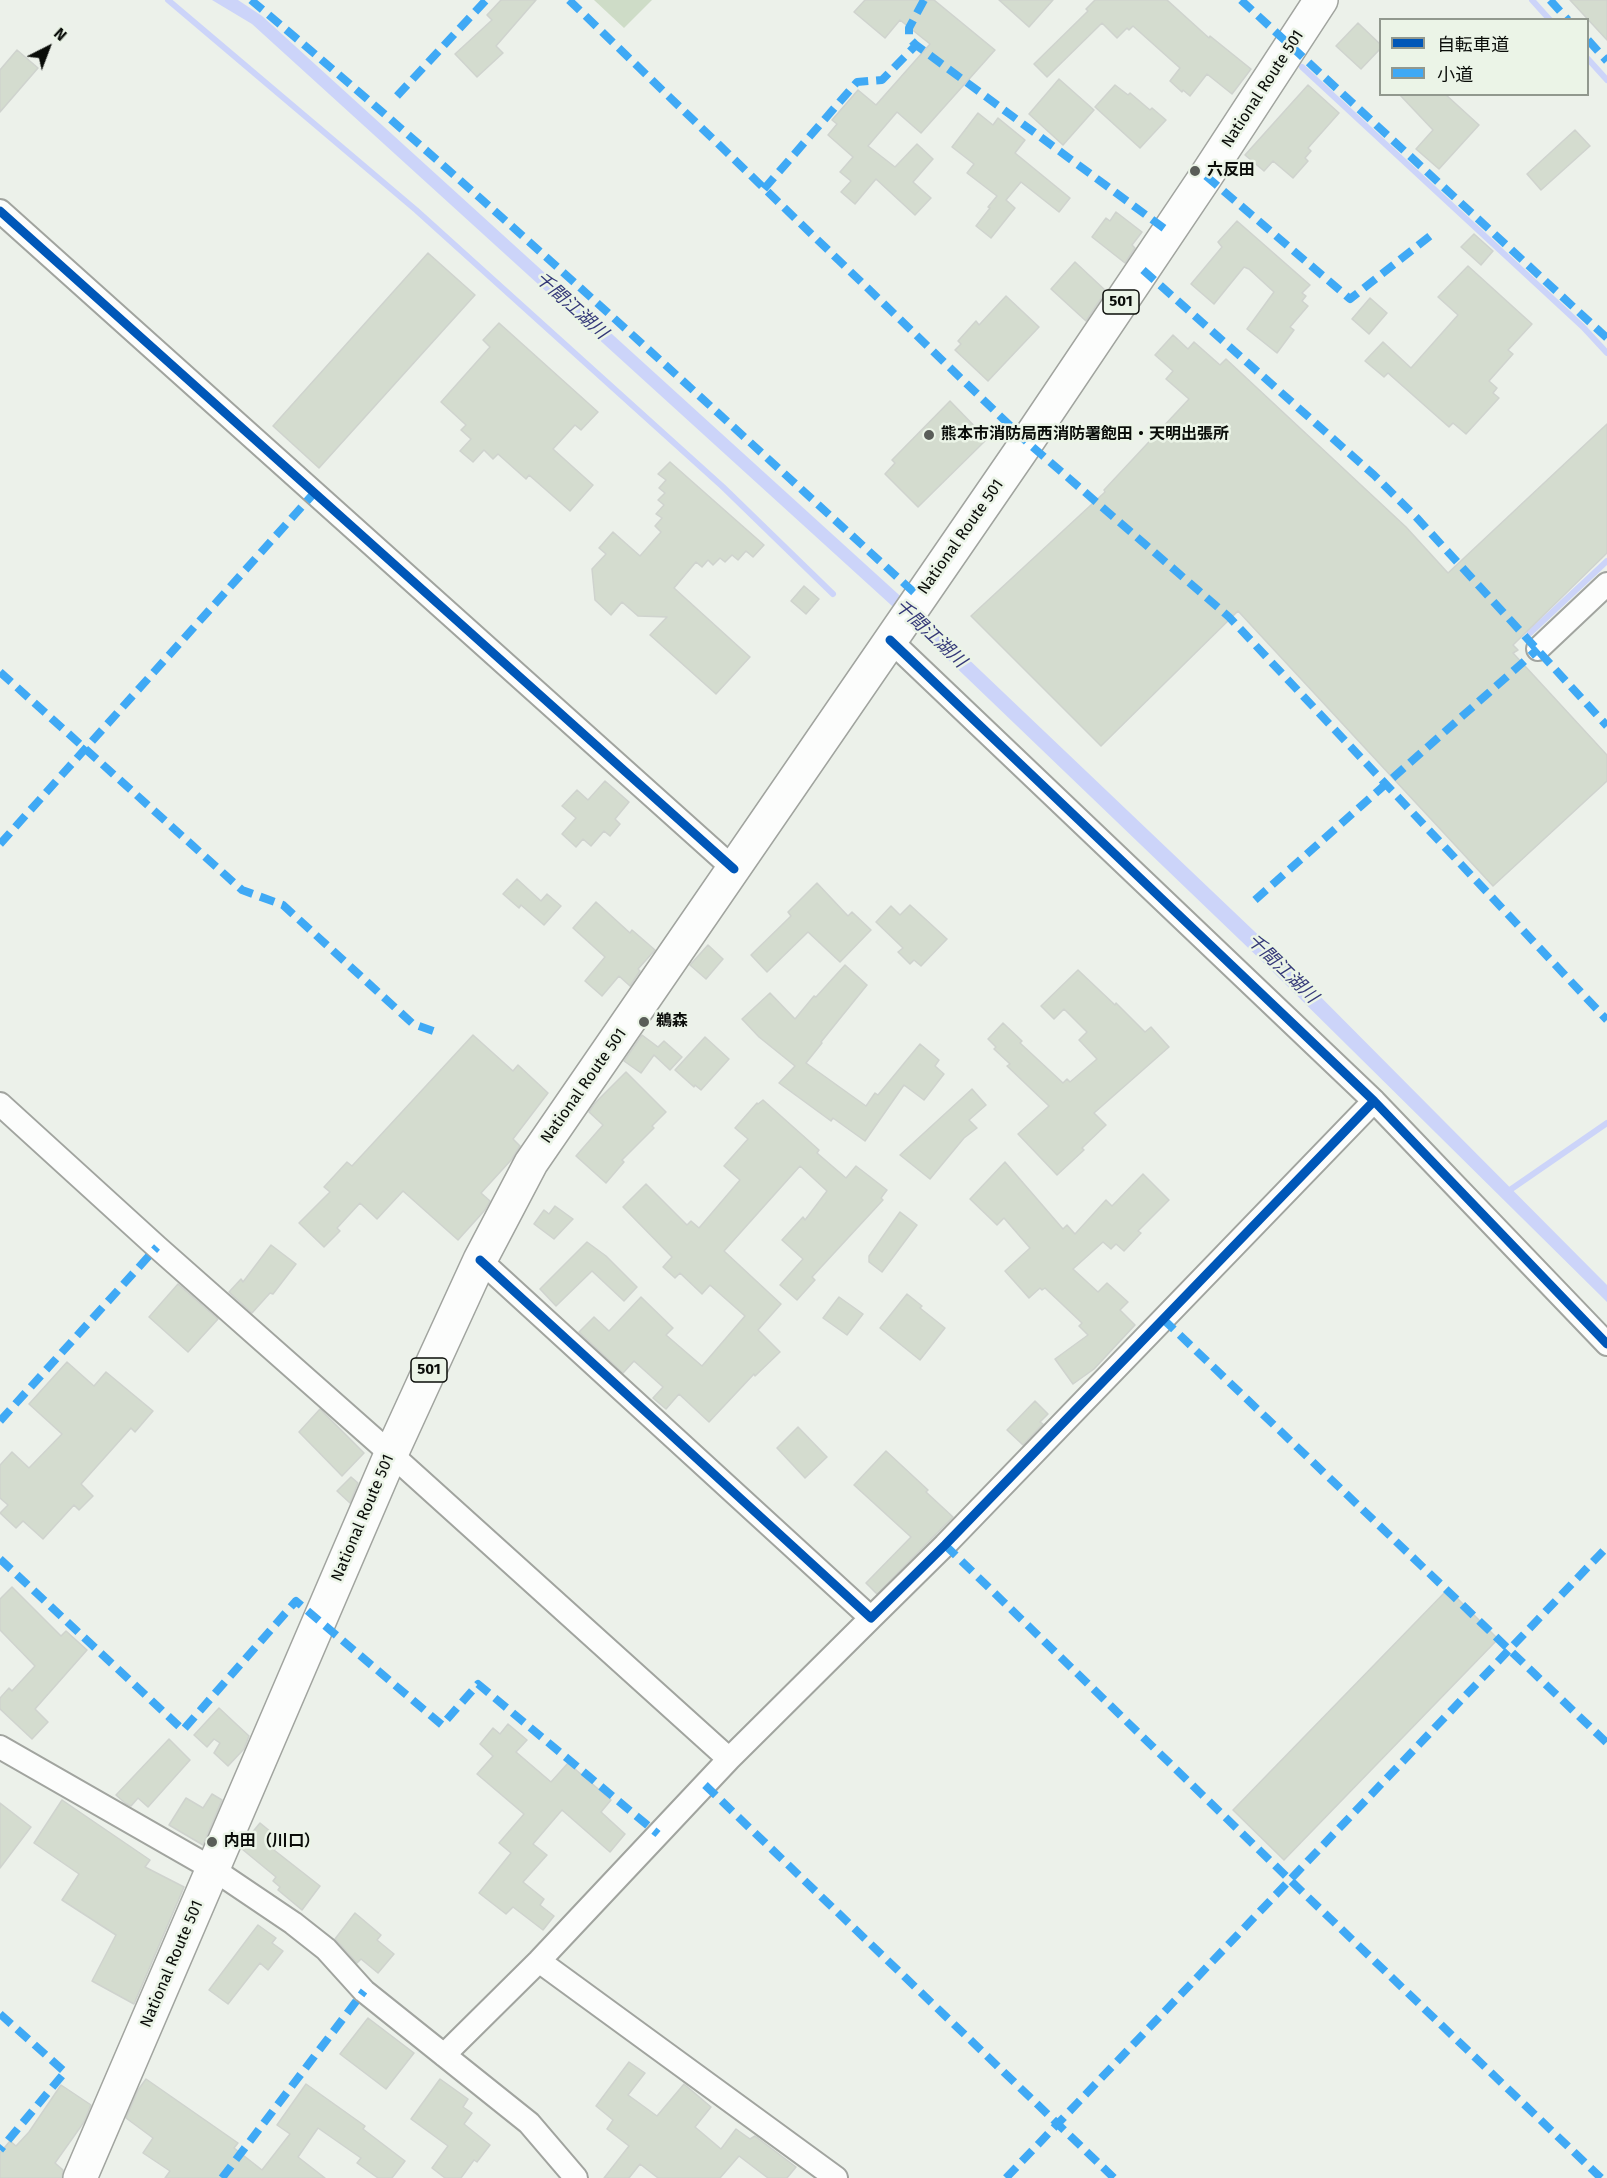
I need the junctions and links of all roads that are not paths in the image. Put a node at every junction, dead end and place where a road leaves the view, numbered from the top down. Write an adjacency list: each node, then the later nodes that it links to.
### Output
1 (1321, 0): 4 (highway, National Route 501 / 501)
2 (0, 211): 6 (street)
3 (1607, 584): 5 (street)
4 (901, 623): 6 (highway, National Route 501 / 501); 7 (street)
5 (1538, 649)
6 (734, 869): 9 (highway, National Route 501 / 501)
7 (1374, 1101): 10 (street); 12 (street)
8 (0, 1104): 11 (street)
9 (480, 1260): 11 (highway, National Route 501 / 501); 12 (street)
10 (1607, 1344)
11 (391, 1454): 14 (street); 15 (highway, National Route 501 / 501)
12 (871, 1618): 14 (street)
13 (0, 1747): 15 (street)
14 (729, 1759): 16 (street)
15 (213, 1869): 17 (street); 18 (highway, National Route 501 / 501)
16 (539, 1961): 17 (street); 20 (street)
17 (444, 2055): 19 (street)
18 (80, 2178)
19 (576, 2178)
20 (836, 2178)

